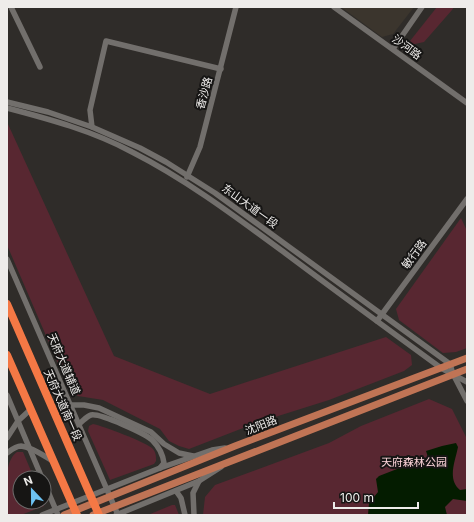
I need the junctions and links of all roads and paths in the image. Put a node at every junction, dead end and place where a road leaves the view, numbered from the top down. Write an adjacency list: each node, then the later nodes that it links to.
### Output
1 (11, 7): 6 (street)
2 (236, 7): 7 (street, 香沙路)
3 (334, 7): 5 (street, 沙河路)
4 (422, 7): 5 (street)
5 (393, 49): 9 (street, 沙河路)
6 (40, 67)
7 (221, 69): 11 (street); 12 (street, 香沙路)
8 (7, 102): 11 (street, 东山大道一段)
9 (467, 103)
10 (7, 108): 13 (street, 东山大道一段)
11 (92, 126): 12 (street, 东山大道一段)
12 (188, 176): 13 (street, 香沙路); 17 (street, 东山大道一段)
13 (184, 182): 18 (street, 东山大道一段)
14 (467, 199): 17 (street, 敏行路)
15 (7, 259): 28 (street, 天府大道辅道)
16 (7, 304): 49 (highway, 天府大道南一段)
17 (382, 314): 18 (street, 敏行路); 21 (street, 东山大道一段)
18 (377, 321): 22 (street, 东山大道一段)
19 (7, 355): 29 (highway)
20 (467, 358): 21 (main road, 沈阳路)
21 (450, 364): 22 (main road, 沈阳路); 24 (street)
22 (440, 368): 24 (street, 东山大道一段); 33 (main road, 沈阳路)
23 (467, 369): 24 (main road, 沈阳路)
24 (453, 374): 25 (street, 东山大道一段); 27 (street); 37 (main road, 沈阳路)
25 (467, 382)
26 (7, 395): 30 (street)
27 (467, 401)
28 (70, 405): 31 (street, 天府大道辅道); 36 (street)
29 (31, 409): 30 (street); 38 (highway)
30 (18, 421): 32 (street); 34 (street)
31 (79, 424): 39 (street); 50 (street, 天府大道辅道)
32 (7, 438)
33 (235, 446): 36 (street); 46 (main road, 沈阳路)
34 (31, 449): 35 (street); 38 (street); 40 (street)
35 (7, 453)
36 (194, 456): 39 (street)
37 (235, 458): 41 (street); 48 (main road, 沈阳路)
38 (53, 460): 47 (highway)
39 (160, 468): 44 (street)
40 (39, 470)
41 (199, 482): 42 (street); 52 (street)
42 (176, 491): 50 (street); 51 (street)
43 (52, 502): 45 (street)
44 (42, 515)
45 (58, 515)
46 (64, 515)
47 (77, 515)
48 (93, 515)
49 (99, 515)
50 (117, 515)
51 (185, 515)
52 (194, 515)

